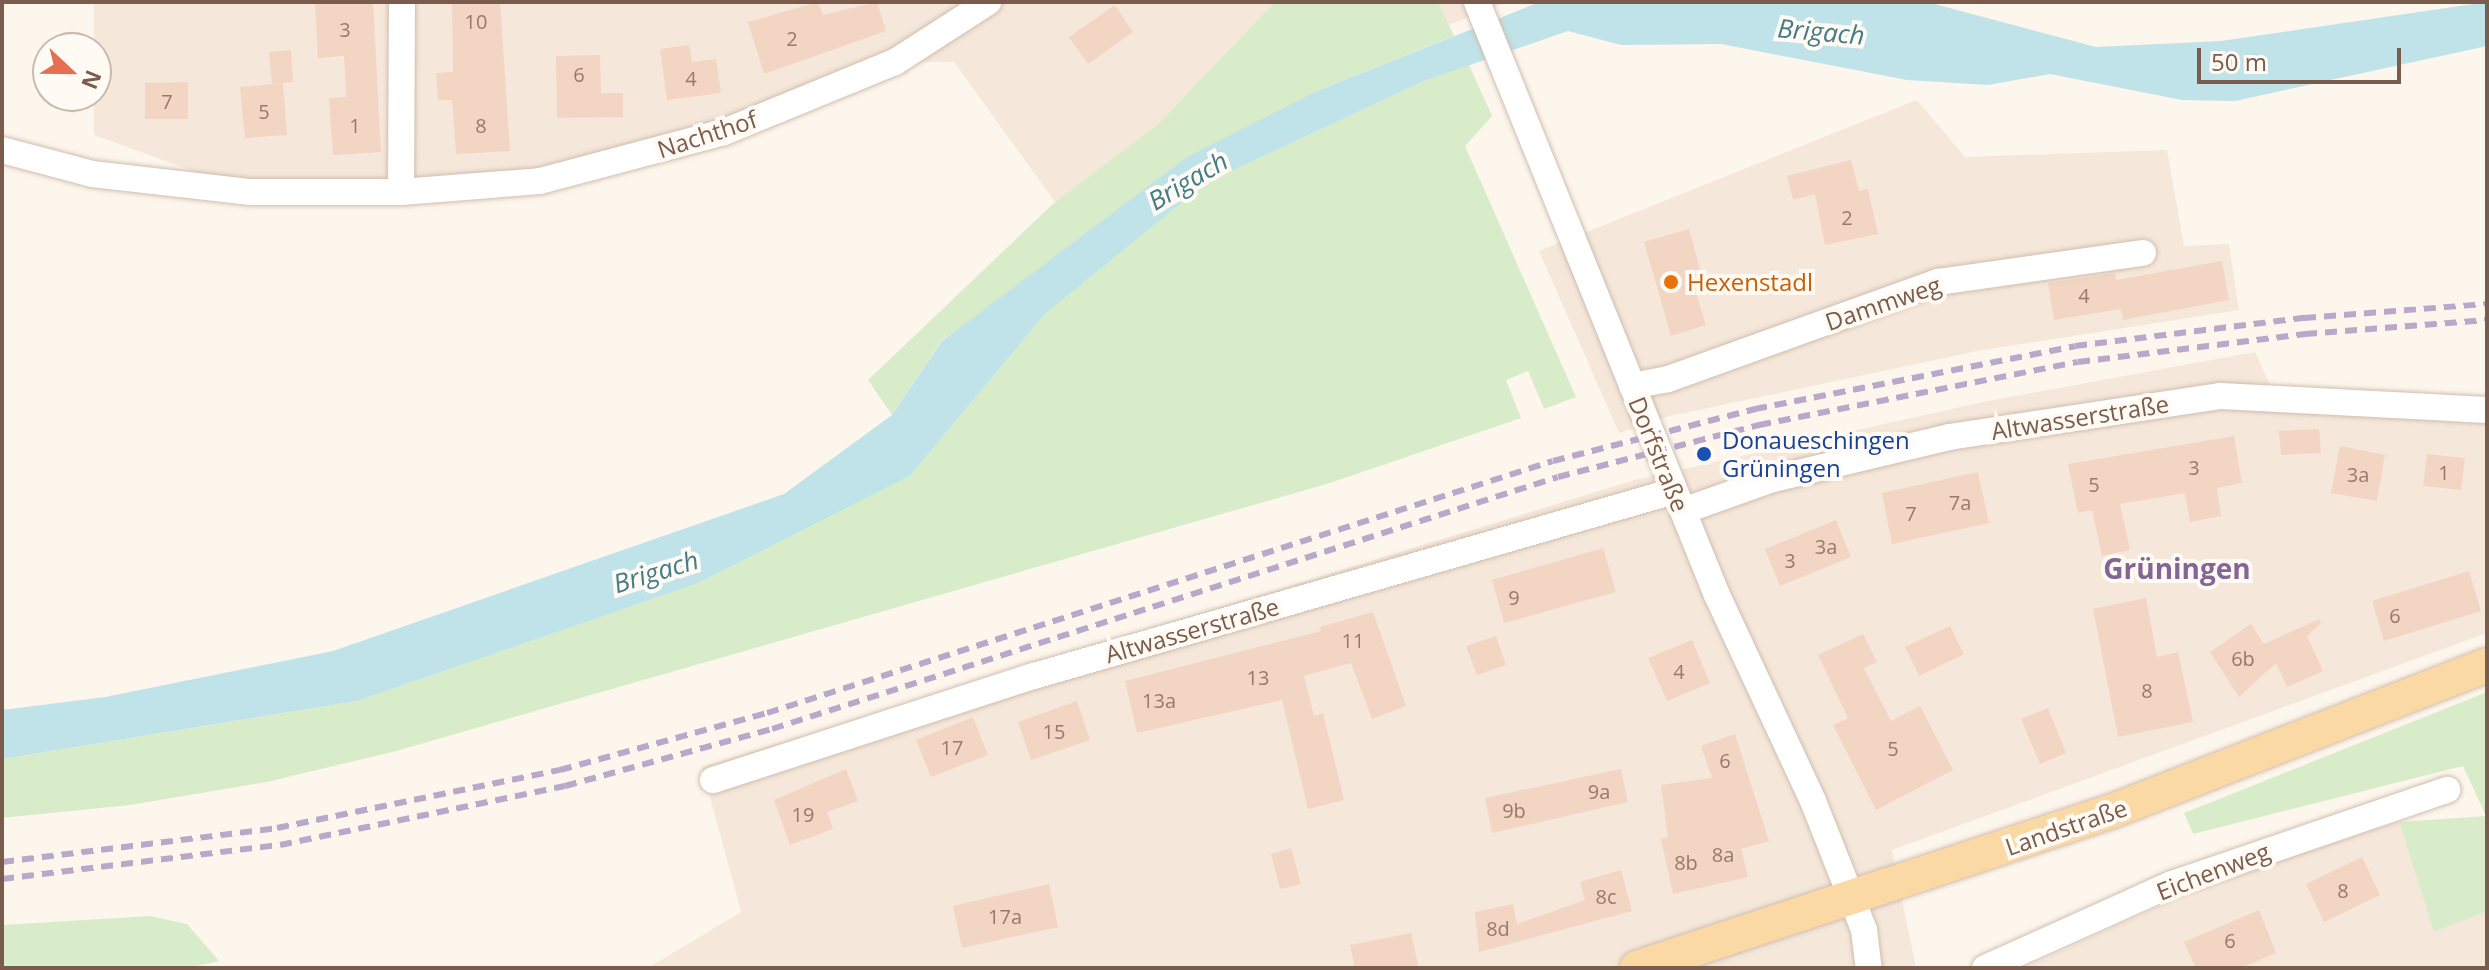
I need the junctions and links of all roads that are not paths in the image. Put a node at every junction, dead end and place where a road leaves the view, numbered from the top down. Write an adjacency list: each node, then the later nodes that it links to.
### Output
1 (402, 2): 5 (street)
2 (988, 2): 5 (street, Nachthof)
3 (1477, 2): 7 (street, Dorfstraße)
4 (2, 150): 5 (street, Nachthof)
5 (401, 192)
6 (2143, 253): 7 (street, Dammweg)
7 (1632, 386): 9 (street, Dorfstraße)
8 (2487, 410): 9 (street, Altwasserstraße)
9 (1679, 501): 11 (street, Altwasserstraße); 13 (street, Dorfstraße)
10 (2487, 665): 13 (main road, Landstraße)
11 (713, 780)
12 (2447, 790): 16 (street, Eichenweg)
13 (1851, 901): 14 (main road, Landstraße); 15 (street, Dorfstraße)
14 (1637, 968)
15 (1869, 968)
16 (1985, 968)

